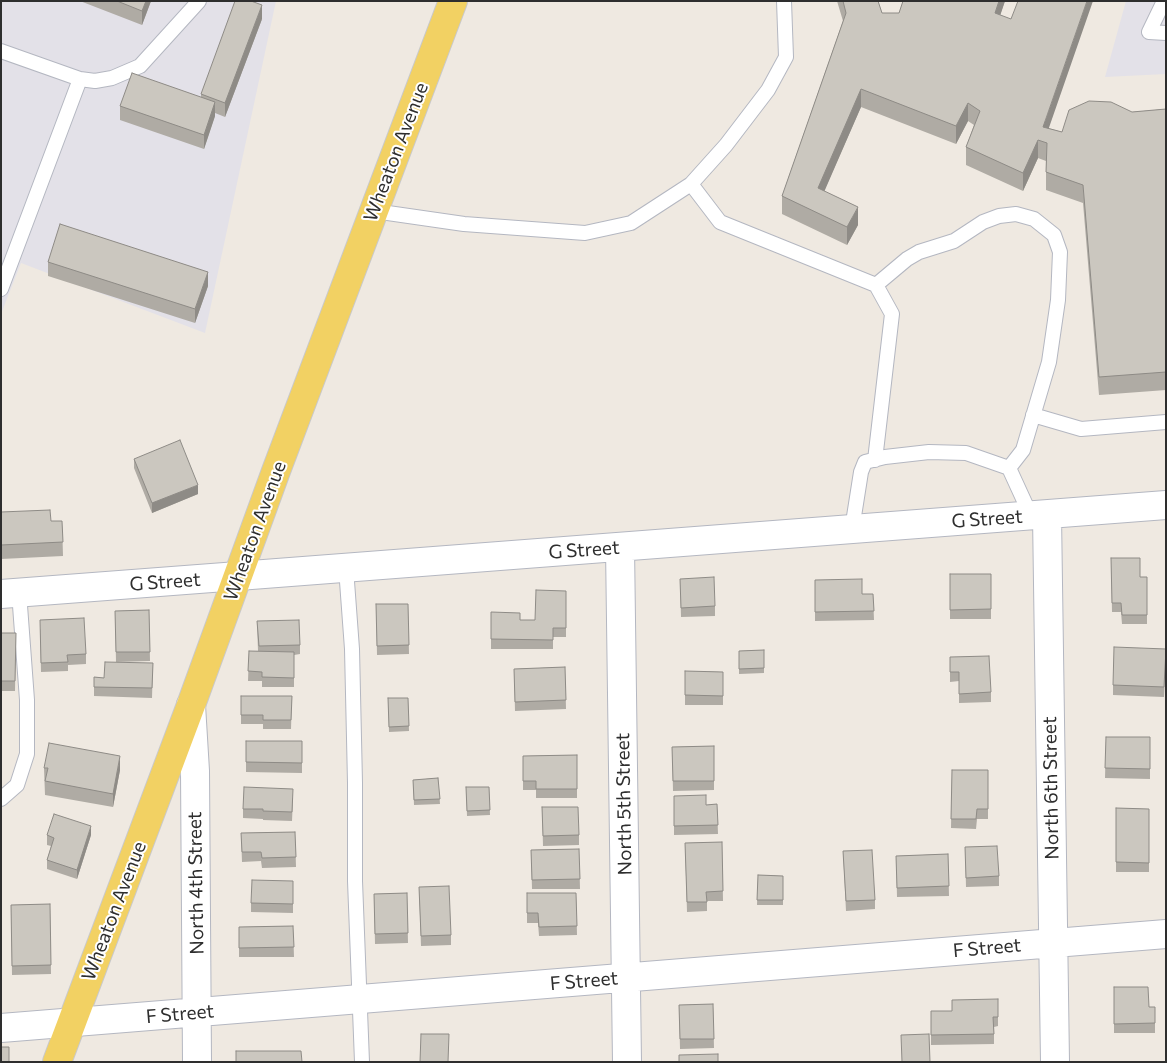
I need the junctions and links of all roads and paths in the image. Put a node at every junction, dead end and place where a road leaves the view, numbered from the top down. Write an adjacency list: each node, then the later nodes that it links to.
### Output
1 (200, 1): 7 (lane)
2 (453, 1): 9 (main road, Wheaton Avenue)
3 (784, 1): 8 (lane)
4 (1164, 1): 5 (lane)
5 (1166, 33)
6 (1, 51): 7 (lane)
7 (80, 79): 11 (lane)
8 (691, 184): 9 (lane); 10 (lane)
9 (374, 211): 21 (main road, Wheaton Avenue)
10 (876, 285): 12 (lane); 14 (lane)
11 (1, 289)
12 (1033, 415): 13 (lane); 15 (lane)
13 (1166, 422)
14 (875, 460): 15 (lane); 18 (lane)
15 (1009, 468): 17 (lane)
16 (1166, 504): 17 (street, G Street)
17 (1039, 515): 18 (street, G Street); 26 (street, North 6th Street)
18 (852, 529): 19 (street, G Street)
19 (620, 547): 20 (street, G Street); 27 (street, North 5th Street)
20 (346, 568): 21 (street, G Street); 28 (lane)
21 (238, 576): 22 (street, G Street); 23 (main road, Wheaton Avenue)
22 (10, 593): 24 (lane)
23 (191, 705): 29 (street, North 4th Street); 30 (main road, Wheaton Avenue)
24 (1, 799)
25 (1166, 934): 26 (street, F Street)
26 (1054, 943): 27 (street, F Street); 36 (street, North 6th Street)
27 (626, 978): 28 (street, F Street); 35 (street, North 5th Street)
28 (359, 999): 29 (street, F Street); 34 (lane)
29 (197, 1012): 30 (street, F Street); 33 (street, North 4th Street)
30 (72, 1022): 31 (street, F Street); 32 (main road, Wheaton Avenue)
31 (1, 1028)
32 (57, 1062)
33 (197, 1062)
34 (362, 1062)
35 (627, 1062)
36 (1055, 1062)

